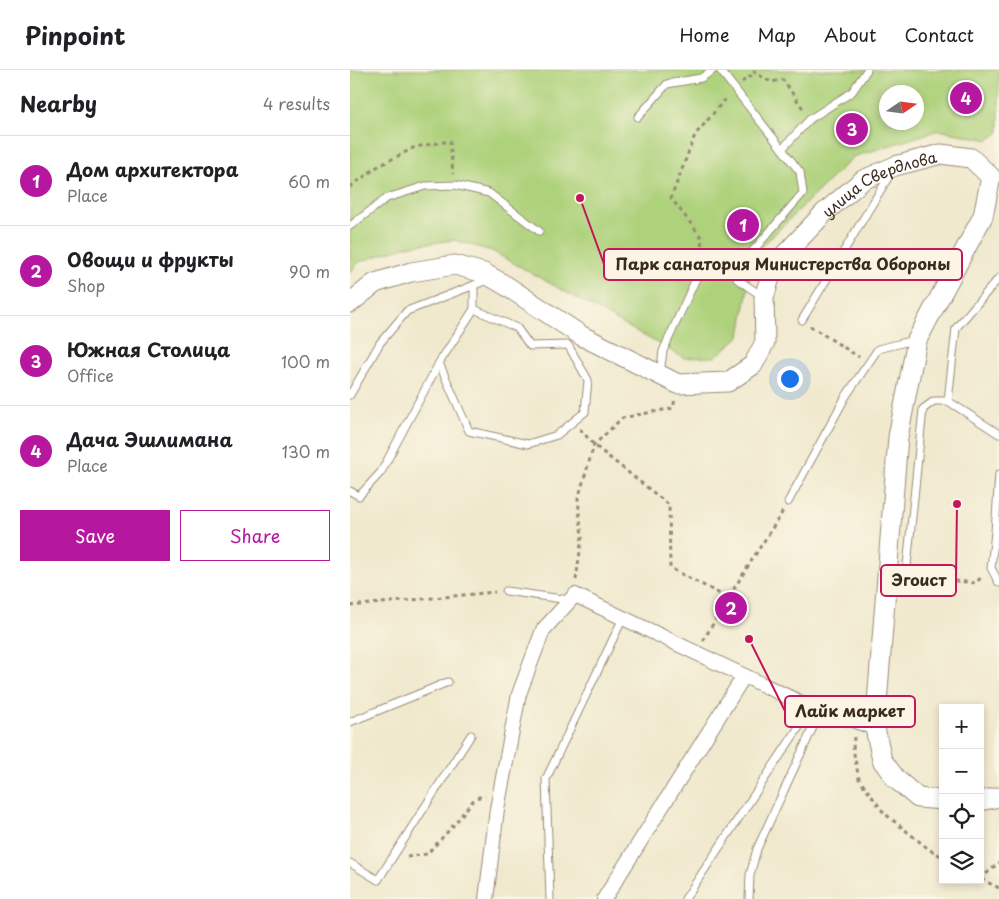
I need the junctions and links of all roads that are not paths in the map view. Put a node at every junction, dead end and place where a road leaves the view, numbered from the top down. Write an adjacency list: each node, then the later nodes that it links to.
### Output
1 (713, 70): 4 (lane)
2 (720, 70): 5 (lane)
3 (867, 70): 5 (lane)
4 (638, 117)
5 (782, 149): 14 (lane)
6 (896, 166): 7 (main road, улица Свердлова); 14 (main road, улица Свердлова); 17 (lane)
7 (995, 173): 18 (main road, улица Свердлова)
8 (350, 226): 9 (lane)
9 (539, 231)
10 (699, 272): 20 (lane)
11 (493, 278): 13 (lane); 15 (main road, улица Свердлова); 20 (main road, улица Свердлова)
12 (999, 278): 22 (lane)
13 (474, 286): 16 (lane); 21 (lane)
14 (764, 298): 20 (main road, улица Свердлова)
15 (350, 303)
16 (474, 309): 19 (lane); 19 (lane)
17 (802, 320)
18 (917, 340): 26 (lane); 37 (main road, улица Свердлова)
19 (439, 363): 25 (lane)
20 (660, 374)
21 (350, 395)
22 (948, 401): 23 (lane); 28 (lane)
23 (999, 434)
24 (999, 474): 27 (lane)
25 (350, 491)
26 (788, 502)
27 (997, 531): 29 (lane)
28 (906, 576)
29 (999, 583)
30 (506, 591): 31 (lane)
31 (572, 598): 32 (street); 43 (street)
32 (623, 618): 33 (street); 44 (lane)
33 (744, 676): 35 (street); 45 (street)
34 (448, 682): 36 (lane)
35 (820, 712): 37 (street); 46 (lane); 47 (lane)
36 (350, 722)
37 (875, 728): 40 (main road, улица Свердлова)
38 (472, 735): 42 (lane)
39 (999, 797): 41 (main road)
40 (939, 800)
41 (984, 800)
42 (350, 863)
43 (486, 899)
44 (550, 899)
45 (604, 899)
46 (685, 899)
47 (749, 899)

